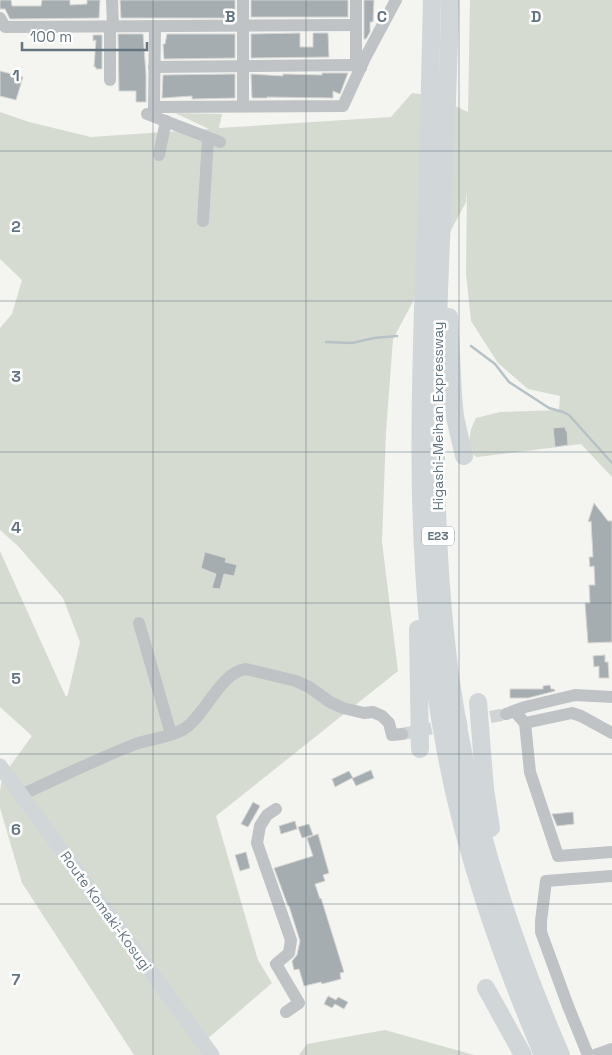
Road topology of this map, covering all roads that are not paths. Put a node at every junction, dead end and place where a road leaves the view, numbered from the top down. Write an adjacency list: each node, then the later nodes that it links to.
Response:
1 (112, 0): 11 (street)
2 (243, 0): 10 (street)
3 (356, 0): 8 (street)
4 (396, 0): 14 (street)
5 (432, 0): 24 (highway, Higashi-Meihan Expressway / E23)
6 (450, 0): 21 (highway, Higashi-Meihan Expressway / E23)
7 (0, 18): 11 (street)
8 (356, 25): 10 (street); 14 (street)
9 (155, 26): 10 (street); 11 (street); 13 (street)
10 (244, 26): 12 (street)
11 (112, 27): 15 (street)
12 (243, 66): 13 (street); 14 (street); 16 (street)
13 (154, 67): 17 (street)
14 (359, 67): 16 (street)
15 (110, 80)
16 (244, 106): 17 (street)
17 (170, 107): 19 (street)
18 (147, 114): 19 (street)
19 (165, 121): 20 (street); 22 (street)
20 (159, 155)
21 (444, 192): 23 (highway); 38 (highway, Higashi-Meihan Expressway / E23)
22 (203, 221)
23 (464, 456)
24 (420, 475): 32 (highway); 44 (highway, Higashi-Meihan Expressway / E23)
25 (139, 623): 29 (street)
26 (612, 697): 28 (street)
27 (478, 702): 38 (highway)
28 (525, 723): 31 (street); 36 (street)
29 (171, 734): 30 (street); 34 (street)
30 (402, 734)
31 (612, 734)
32 (420, 748)
33 (0, 766): 34 (main road, Route Komaki-Kosugi)
34 (21, 795): 42 (main road, Route Komaki-Kosugi)
35 (276, 809): 40 (street)
36 (612, 852)
37 (612, 876): 46 (street)
38 (521, 958): 45 (highway, Higashi-Meihan Expressway / E23)
39 (486, 988): 43 (highway)
40 (286, 1012)
41 (612, 1049): 47 (street)
42 (212, 1055)
43 (523, 1055)
44 (542, 1055)
45 (560, 1055)
46 (588, 1055)
47 (595, 1055)

